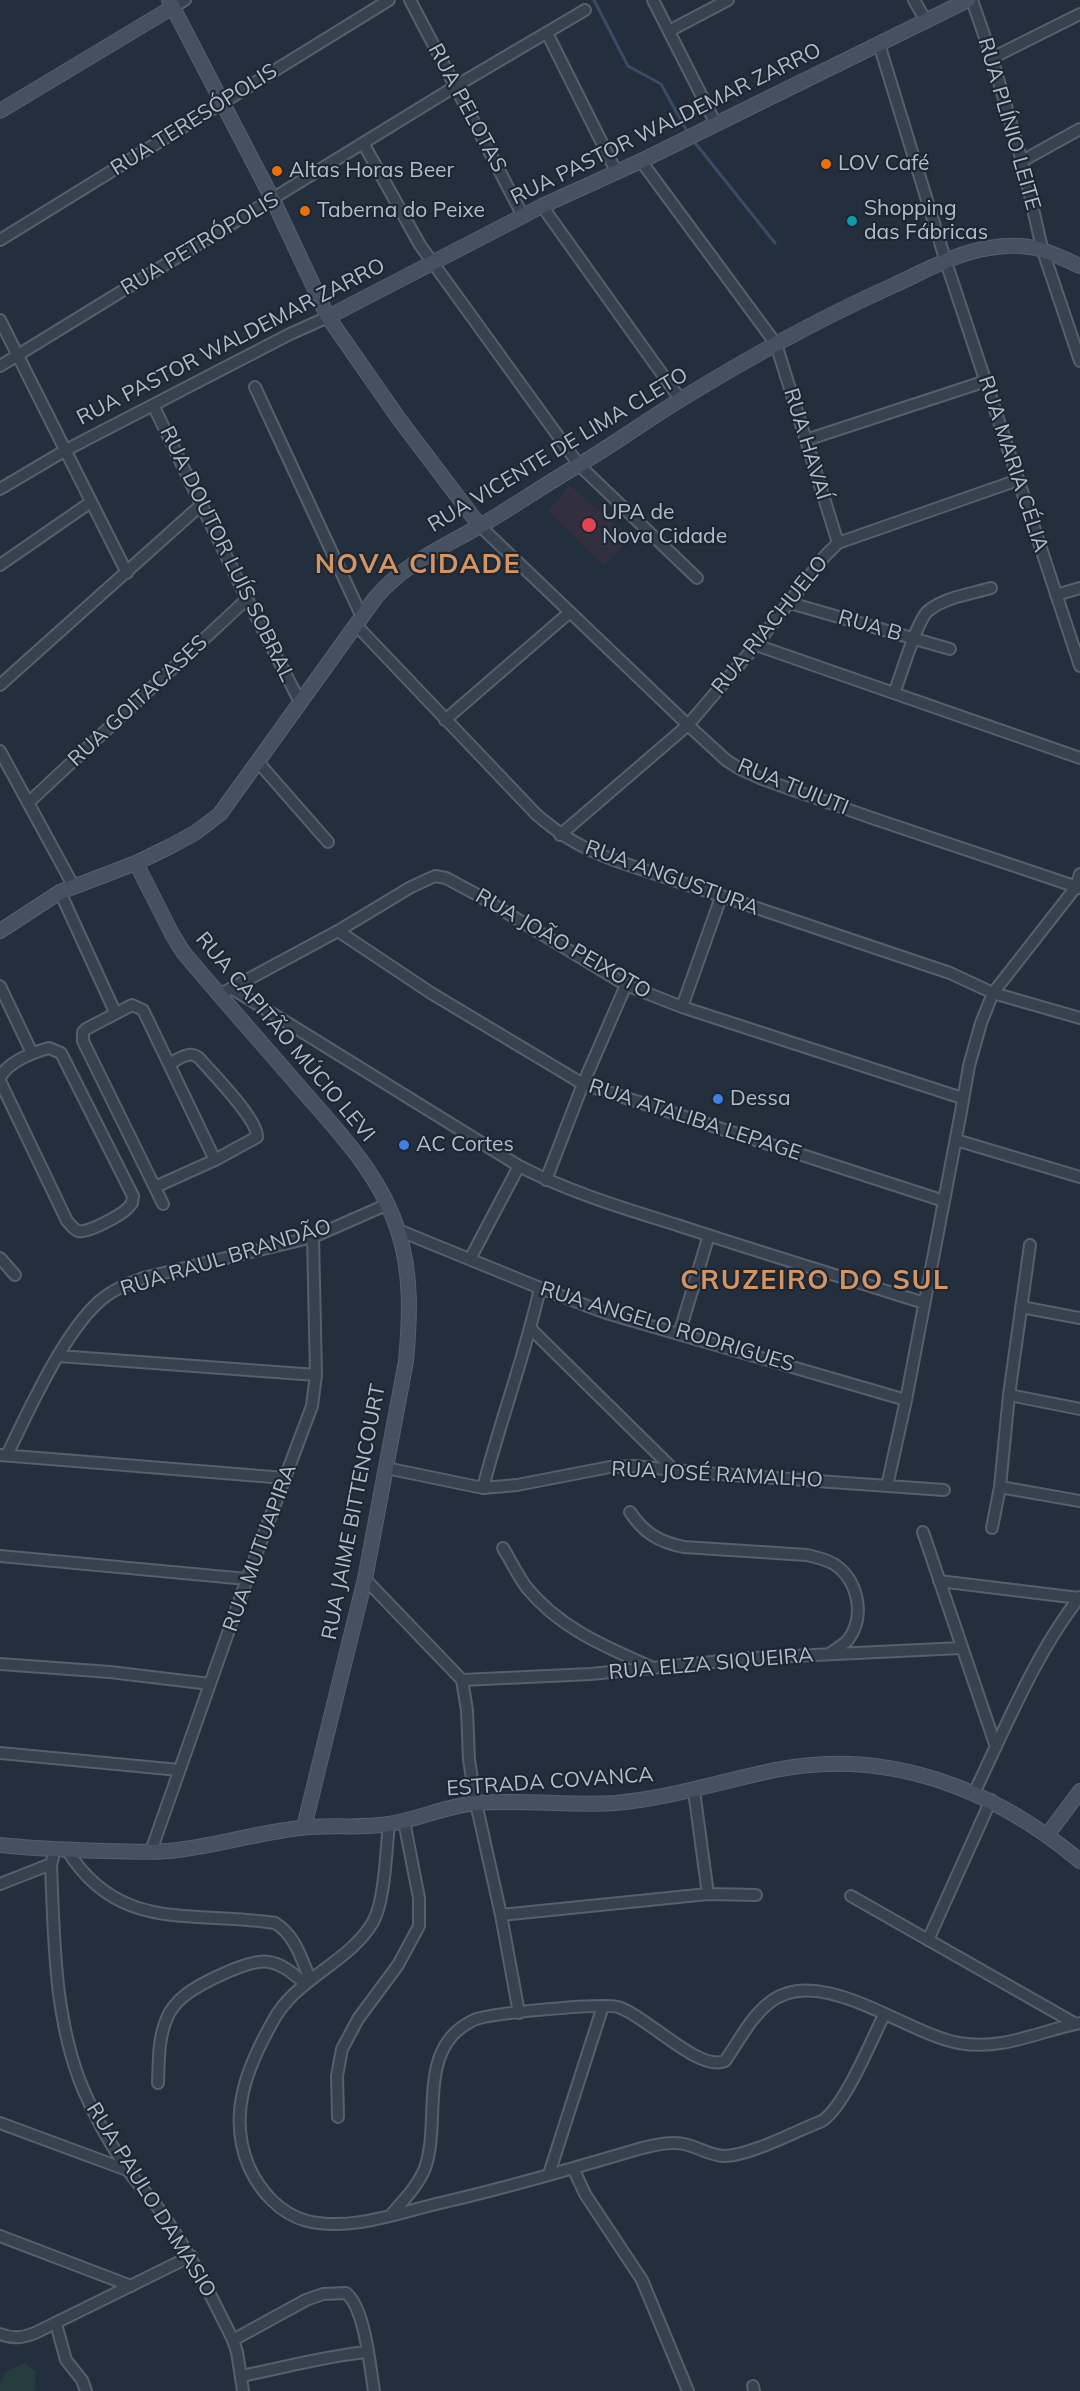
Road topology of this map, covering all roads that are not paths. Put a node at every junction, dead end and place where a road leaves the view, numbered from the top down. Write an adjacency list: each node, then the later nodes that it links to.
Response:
1 (389, 0): 16 (street, RUA TERESÓPOLIS)
2 (410, 0): 15 (street, RUA PELOTAS)
3 (653, 0): 11 (street)
4 (728, 0): 11 (street)
5 (914, 0): 10 (street)
6 (970, 0): 10 (street, RUA PASTOR WALDEMAR ZARRO); 14 (street, RUA PLÍNIO LEITE)
7 (176, 2): 16 (street); 17 (street)
8 (585, 10): 12 (street, RUA PETRÓPOLIS)
9 (1080, 14): 14 (street)
10 (926, 21): 13 (street, RUA PASTOR WALDEMAR ZARRO)
11 (669, 31): 18 (street)
12 (547, 33): 15 (street, RUA PETRÓPOLIS); 23 (street)
13 (879, 44): 18 (street, RUA PASTOR WALDEMAR ZARRO); 29 (street, RUA MARIA CÉLIA)
14 (992, 58): 21 (street, RUA PLÍNIO LEITE)
15 (456, 87): 20 (street, RUA PETRÓPOLIS); 26 (street, RUA PELOTAS)
16 (224, 102): 24 (street); 27 (street, RUA TERESÓPOLIS)
17 (0, 111)
18 (716, 124): 22 (street, RUA PASTOR WALDEMAR ZARRO)
19 (1080, 129): 21 (street)
20 (363, 142): 24 (street, RUA PETRÓPOLIS); 30 (street)
21 (1022, 160): 28 (street, RUA PLÍNIO LEITE)
22 (641, 161): 23 (street, RUA PASTOR WALDEMAR ZARRO); 34 (street, RUA HAVAÍ)
23 (616, 171): 25 (street, RUA PASTOR WALDEMAR ZARRO)
24 (273, 200): 32 (street); 35 (street, RUA PETRÓPOLIS)
25 (542, 206): 26 (street, RUA PASTOR WALDEMAR ZARRO); 40 (street)
26 (523, 216): 30 (street, RUA PASTOR WALDEMAR ZARRO)
27 (0, 240)
28 (1042, 248): 29 (street, RUA VICENTE DE LIMA CLETO); 31 (street, RUA VICENTE DE LIMA CLETO); 36 (street, RUA PLÍNIO LEITE)
29 (946, 261): 34 (street, RUA VICENTE DE LIMA CLETO); 38 (street, RUA MARIA CÉLIA)
30 (433, 264): 32 (street, RUA PASTOR WALDEMAR ZARRO); 44 (street)
31 (1080, 266)
32 (328, 316): 41 (street, RUA PASTOR WALDEMAR ZARRO); 49 (street)
33 (0, 320): 35 (street)
34 (776, 345): 40 (street, RUA VICENTE DE LIMA CLETO); 42 (street, RUA HAVAÍ)
35 (18, 355): 37 (street, RUA PETRÓPOLIS); 43 (street)
36 (1080, 361)
37 (0, 366)
38 (986, 381): 42 (street); 45 (street, RUA MARIA CÉLIA)
39 (255, 387): 60 (street, RUA ANGUSTURA)
40 (680, 399): 44 (street, RUA VICENTE DE LIMA CLETO)
41 (153, 405): 43 (street, RUA PASTOR WALDEMAR ZARRO); 48 (street, RUA DOUTOR LUÍS SOBRAL)
42 (806, 440): 50 (street, RUA HAVAÍ)
43 (66, 450): 46 (street, RUA PASTOR WALDEMAR ZARRO); 47 (street)
44 (579, 465): 49 (street, RUA VICENTE DE LIMA CLETO); 53 (street)
45 (1018, 480): 50 (street, RUA RIACHUELO); 56 (street, RUA MARIA CÉLIA)
46 (0, 489)
47 (91, 502): 51 (street); 52 (street)
48 (201, 505): 52 (street); 57 (street, RUA DOUTOR LUÍS SOBRAL)
49 (480, 526): 59 (street, RUA TUIUTI); 60 (street, RUA VICENTE DE LIMA CLETO)
50 (838, 543): 58 (street, RUA RIACHUELO)
51 (0, 565)
52 (127, 573): 65 (street)
53 (697, 578)
54 (991, 588): 61 (street)
55 (1080, 588): 56 (street)
56 (1056, 595): 64 (street, RUA MARIA CÉLIA)
57 (247, 599): 67 (street, RUA DOUTOR LUÍS SOBRAL); 73 (street, RUA GOITACASES)
58 (790, 603): 61 (street, RUA B); 62 (street, RUA RIACHUELO)
59 (570, 612): 68 (street); 69 (street, RUA TUIUTI)
60 (359, 621): 67 (street, RUA VICENTE DE LIMA CLETO); 68 (street, RUA ANGUSTURA)
61 (914, 639): 63 (street, RUA B); 66 (street)
62 (756, 645): 66 (street); 69 (street, RUA RIACHUELO)
63 (951, 649)
64 (1080, 666)
65 (0, 685)
66 (894, 693): 71 (street)
67 (300, 702): 72 (street, RUA VICENTE DE LIMA CLETO)
68 (444, 720): 74 (street, RUA ANGUSTURA)
69 (688, 725): 74 (street, RUA RIACHUELO); 79 (street, RUA TUIUTI)
70 (0, 751): 73 (street)
71 (1080, 758)
72 (258, 762): 75 (street); 76 (street, RUA VICENTE DE LIMA CLETO)
73 (28, 802): 78 (street)
74 (560, 835): 81 (street, RUA ANGUSTURA)
75 (328, 842)
76 (136, 863): 78 (street, RUA VICENTE DE LIMA CLETO); 86 (street, RUA CAPITÃO MÚCIO LEVI)
77 (1080, 874): 79 (street)
78 (74, 887): 80 (street, RUA VICENTE DE LIMA CLETO)
79 (1078, 888): 87 (street)
80 (60, 892): 82 (street, RUA VICENTE DE LIMA CLETO); 89 (street)
81 (721, 897): 87 (street, RUA ANGUSTURA); 88 (street)
82 (0, 931)
83 (338, 931): 84 (street, RUA JOÃO PEIXOTO); 86 (street, RUA JOÃO PEIXOTO); 94 (street, RUA ATALIBA LEPAGE)
84 (626, 985): 88 (street, RUA JOÃO PEIXOTO); 94 (street)
85 (0, 986): 91 (street)
86 (225, 992): 98 (street); 104 (street, RUA CAPITÃO MÚCIO LEVI)
87 (993, 993): 90 (street, RUA ANGUSTURA); 95 (street)
88 (682, 1007): 95 (street, RUA JOÃO PEIXOTO)
89 (115, 1012): 92 (street); 101 (street)
90 (1080, 1018)
91 (32, 1053): 93 (street); 93 (street)
92 (170, 1064): 97 (street); 97 (street)
93 (0, 1080)
94 (583, 1084): 100 (street); 102 (street, RUA ATALIBA LEPAGE)
95 (962, 1098): 96 (street)
96 (956, 1140): 99 (street); 102 (street)
97 (215, 1160): 101 (street)
98 (519, 1166): 100 (street); 110 (street)
99 (1080, 1177)
100 (546, 1180): 106 (street)
101 (155, 1187): 103 (street)
102 (944, 1201): 113 (street)
103 (163, 1204)
104 (388, 1204): 105 (street, RUA JAIME BITTENCOURT); 107 (street, RUA RAUL BRANDÃO)
105 (398, 1230): 110 (street, RUA ANGELO RODRIGUES); 124 (street, RUA JAIME BITTENCOURT)
106 (709, 1236): 113 (street); 117 (street)
107 (313, 1237): 118 (street, RUA RAUL BRANDÃO); 119 (street, RUA MUTUAPIRA)
108 (1030, 1245): 114 (street)
109 (0, 1258): 111 (street)
110 (470, 1259): 112 (street, RUA ANGELO RODRIGUES)
111 (15, 1275)
112 (540, 1288): 116 (street); 117 (street, RUA ANGELO RODRIGUES)
113 (924, 1303): 121 (street)
114 (1021, 1307): 115 (street); 120 (street)
115 (1080, 1318)
116 (531, 1329): 125 (street); 129 (street)
117 (680, 1334): 121 (street, RUA ANGELO RODRIGUES)
118 (59, 1356): 119 (street); 123 (street, RUA RAUL BRANDÃO)
119 (316, 1375): 126 (street, RUA MUTUAPIRA)
120 (1010, 1395): 122 (street); 128 (street)
121 (906, 1400): 127 (street)
122 (1080, 1409)
123 (3, 1455): 126 (street)
124 (386, 1468): 129 (street, RUA JOSÉ RAMALHO); 138 (street, RUA JAIME BITTENCOURT)
125 (674, 1470): 127 (street, RUA JOSÉ RAMALHO); 129 (street, RUA JOSÉ RAMALHO)
126 (285, 1478): 137 (street, RUA MUTUAPIRA)
127 (887, 1486): 130 (street, RUA JOSÉ RAMALHO)
128 (1000, 1487): 131 (street); 133 (street)
129 (483, 1488)
130 (944, 1490)
131 (1080, 1501)
132 (630, 1512): 142 (street)
133 (992, 1528)
134 (923, 1532): 139 (street)
135 (503, 1548): 144 (street)
136 (0, 1556): 137 (street)
137 (247, 1579): 146 (street, RUA MUTUAPIRA)
138 (365, 1579): 145 (street); 157 (street, RUA JAIME BITTENCOURT)
139 (939, 1581): 140 (street); 141 (street)
140 (1080, 1598): 147 (street)
141 (961, 1648): 142 (street, RUA ELZA SIQUEIRA); 147 (street)
142 (829, 1654): 144 (street, RUA ELZA SIQUEIRA)
143 (0, 1664): 146 (street)
144 (654, 1668): 145 (street, RUA ELZA SIQUEIRA)
145 (462, 1680): 154 (street)
146 (210, 1684): 149 (street, RUA MUTUAPIRA)
147 (996, 1747): 152 (street)
148 (0, 1753): 149 (street)
149 (179, 1770): 161 (street, RUA MUTUAPIRA)
150 (694, 1791): 152 (street, ESTRADA COVANCA); 154 (street, ESTRADA COVANCA); 165 (street)
151 (1080, 1791): 158 (street)
152 (974, 1793): 153 (street, ESTRADA COVANCA)
153 (991, 1800): 158 (street, ESTRADA COVANCA); 169 (street)
154 (476, 1803): 155 (street, ESTRADA COVANCA); 168 (street)
155 (404, 1821): 156 (street, ESTRADA COVANCA); 176 (street)
156 (389, 1824): 157 (street, ESTRADA COVANCA); 170 (street)
157 (304, 1827): 161 (street, ESTRADA COVANCA)
158 (1048, 1834): 162 (street, ESTRADA COVANCA)
159 (0, 1845): 160 (street, ESTRADA COVANCA)
160 (61, 1849): 161 (street, ESTRADA COVANCA); 163 (street, RUA PAULO DAMASIO); 170 (street)
161 (151, 1851)
162 (1080, 1860)
163 (51, 1864): 164 (street); 179 (street, RUA PAULO DAMASIO)
164 (0, 1884)
165 (708, 1894): 166 (street); 168 (street)
166 (756, 1895)
167 (851, 1896): 169 (street)
168 (501, 1916): 172 (street)
169 (928, 1940): 174 (street)
170 (307, 1981): 175 (street); 181 (street)
171 (603, 2006): 172 (street); 173 (street); 180 (street)
172 (519, 2013): 181 (street)
173 (884, 2015): 174 (street); 178 (street)
174 (1078, 2024)
175 (158, 2083)
176 (338, 2117)
177 (0, 2123): 179 (street)
178 (573, 2168): 180 (street); 193 (street)
179 (128, 2170): 183 (street, RUA PAULO DAMASIO)
180 (549, 2174): 181 (street)
181 (390, 2216)
182 (0, 2235): 184 (street)
183 (191, 2256): 184 (street); 187 (street, RUA PAULO DAMASIO)
184 (131, 2286): 185 (street)
185 (56, 2324): 186 (street); 190 (street)
186 (0, 2334)
187 (233, 2340): 188 (street); 189 (street, RUA PAULO DAMASIO)
188 (367, 2352): 189 (street); 192 (street)
189 (241, 2376): 191 (street, RUA PAULO DAMASIO)
190 (86, 2391)
191 (243, 2391)
192 (374, 2391)
193 (688, 2391)

